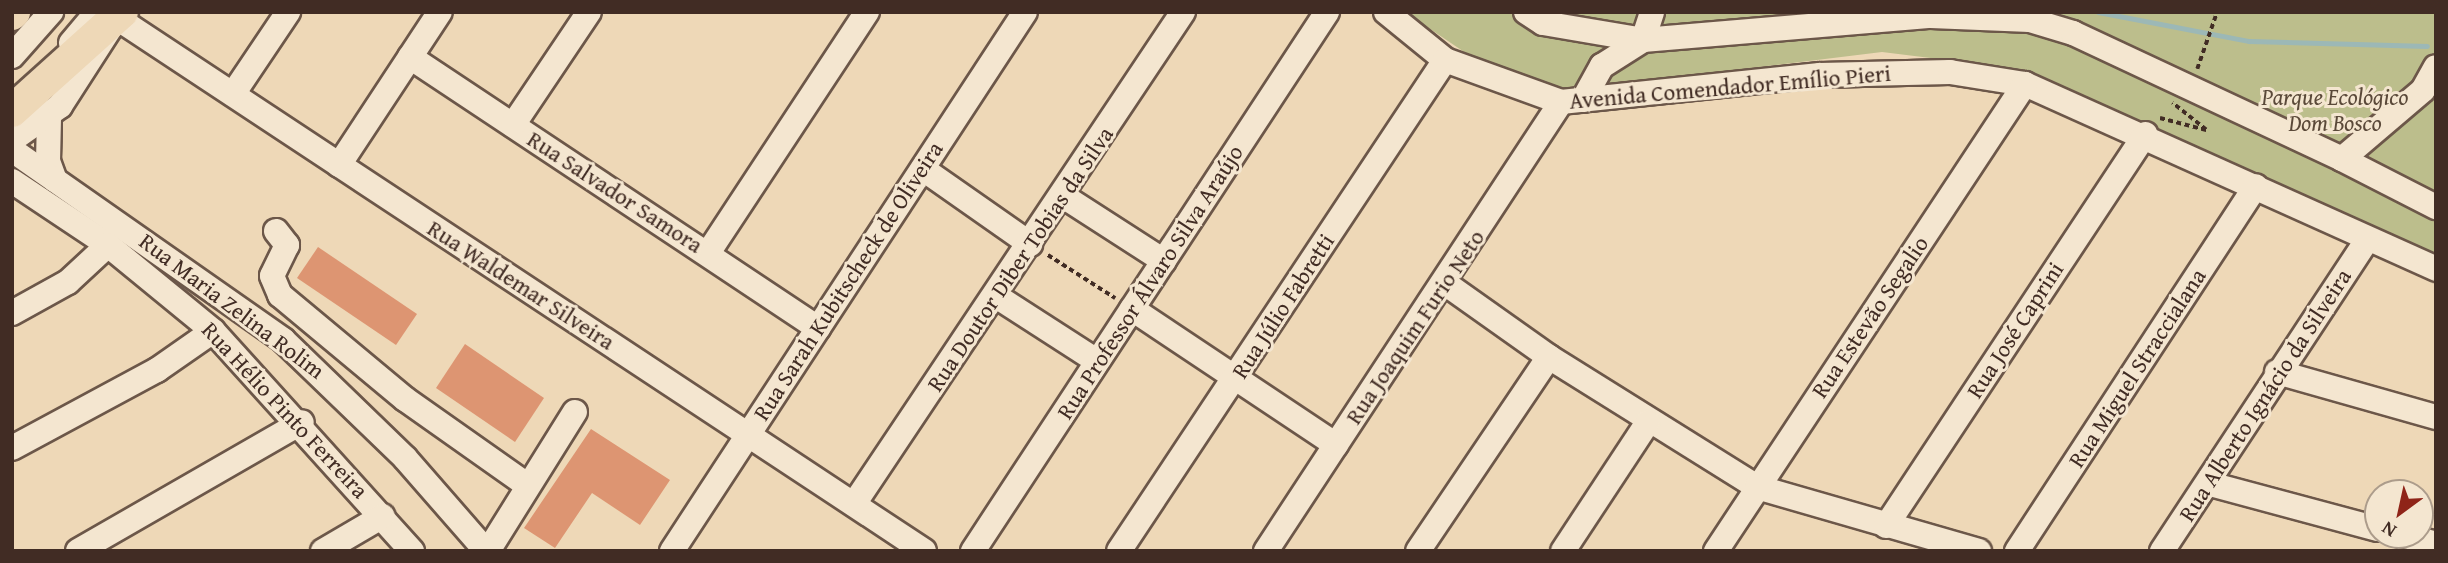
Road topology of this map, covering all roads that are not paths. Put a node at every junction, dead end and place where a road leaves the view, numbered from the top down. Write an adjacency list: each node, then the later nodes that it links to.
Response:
1 (51, 12): 14 (street)
2 (288, 12): 19 (street)
3 (440, 12): 15 (street)
4 (589, 12): 24 (street)
5 (867, 12): 40 (street)
6 (1025, 12): 30 (street, Rua Sarah Kubitscheck de Oliveira)
7 (1183, 12): 34 (street, Rua Doutor Diber Tobias da Silva)
8 (1327, 12): 41 (street, Rua Professor Álvaro Silva Araújo)
9 (1387, 12): 16 (street, Avenida Comendador Emílio Pieri)
10 (1526, 12): 13 (street)
11 (1652, 12): 13 (street)
12 (111, 18): 19 (street, Rua Waldemar Silveira); 20 (street); 22 (main road); 23 (street)
13 (1643, 40): 21 (street, Rua Joaquim Furio Neto); 28 (street)
14 (12, 56)
15 (410, 57): 24 (street, Rua Salvador Samora); 29 (street)
16 (1445, 60): 21 (street, Avenida Comendador Emílio Pieri); 52 (street, Rua Júlio Fabretti)
17 (2436, 67): 28 (street)
18 (2025, 84): 21 (street, Avenida Comendador Emílio Pieri); 25 (street, Avenida Comendador Emílio Pieri); 62 (street, Rua Estevão Segalio)
19 (233, 94): 29 (street, Rua Waldemar Silveira)
20 (12, 98)
21 (1572, 101): 43 (street, Rua Joaquim Furio Neto)
22 (12, 111)
23 (49, 118): 26 (street); 31 (street)
24 (513, 125): 40 (street, Rua Salvador Samora)
25 (2145, 134): 33 (street, Avenida Comendador Emílio Pieri); 66 (street, Rua José Caprini)
26 (12, 140)
27 (12, 150): 31 (street, Rua Maria Zelina Rolim)
28 (2342, 159): 35 (street)
29 (338, 165): 57 (street, Rua Waldemar Silveira)
30 (923, 169): 38 (street); 47 (street, Rua Sarah Kubitscheck de Oliveira)
31 (55, 180): 71 (street, Rua Maria Zelina Rolim)
32 (12, 181): 39 (street, Rua Hélio Pinto Ferreira)
33 (2256, 186): 37 (street, Avenida Comendador Emílio Pieri); 80 (street, Rua Miguel Straccialana)
34 (1063, 196): 38 (street, Rua Doutor Diber Tobias da Silva); 41 (street)
35 (2436, 207)
36 (276, 231): 61 (street)
37 (2368, 239): 42 (street, Avenida Comendador Emílio Pieri); 51 (street, Rua Alberto Ignácio da Silveira)
38 (1030, 244): 44 (street, Rua Doutor Diber Tobias da Silva)
39 (108, 245): 46 (street); 48 (street, Rua Hélio Pinto Ferreira)
40 (708, 253): 47 (street, Rua Salvador Samora)
41 (1164, 261): 45 (street, Rua Professor Álvaro Silva Araújo)
42 (2436, 269)
43 (1446, 284): 49 (street); 58 (street, Rua Joaquim Furio Neto)
44 (996, 296): 50 (street); 63 (street, Rua Doutor Diber Tobias da Silva)
45 (1132, 309): 50 (street, Rua Professor Álvaro Silva Araújo); 52 (street)
46 (12, 313)
47 (818, 328): 57 (street, Rua Sarah Kubitscheck de Oliveira)
48 (214, 331): 55 (street, Rua Hélio Pinto Ferreira); 59 (street)
49 (1549, 357): 56 (street); 76 (street)
50 (1097, 361): 73 (street, Rua Professor Álvaro Silva Araújo)
51 (2277, 372): 54 (street); 60 (street, Rua Alberto Ignácio da Silveira)
52 (1235, 379): 58 (street); 74 (street, Rua Júlio Fabretti)
53 (575, 412): 61 (street)
54 (2436, 417)
55 (302, 422): 64 (street, Rua Hélio Pinto Ferreira); 68 (street)
56 (1648, 422): 62 (street); 77 (street)
57 (747, 434): 63 (street, Rua Waldemar Silveira); 67 (street, Rua Sarah Kubitscheck de Oliveira)
58 (1336, 445): 75 (street, Rua Joaquim Furio Neto)
59 (12, 448)
60 (2210, 484): 65 (street); 81 (street, Rua Alberto Ignácio da Silveira)
61 (527, 485): 71 (street)
62 (1757, 487): 66 (street); 78 (street, Rua Estevão Segalio)
63 (855, 504): 72 (street, Rua Waldemar Silveira)
64 (383, 516): 69 (street); 70 (street, Rua Hélio Pinto Ferreira)
65 (2364, 525)
66 (1886, 526): 79 (street)
67 (675, 550)
68 (78, 551)
69 (323, 551)
70 (412, 551)
71 (487, 551)
72 (924, 551)
73 (973, 551)
74 (1119, 551)
75 (1266, 551)
76 (1418, 551)
77 (1563, 551)
78 (1716, 551)
79 (1979, 551)
80 (2017, 551)
81 (2162, 551)

